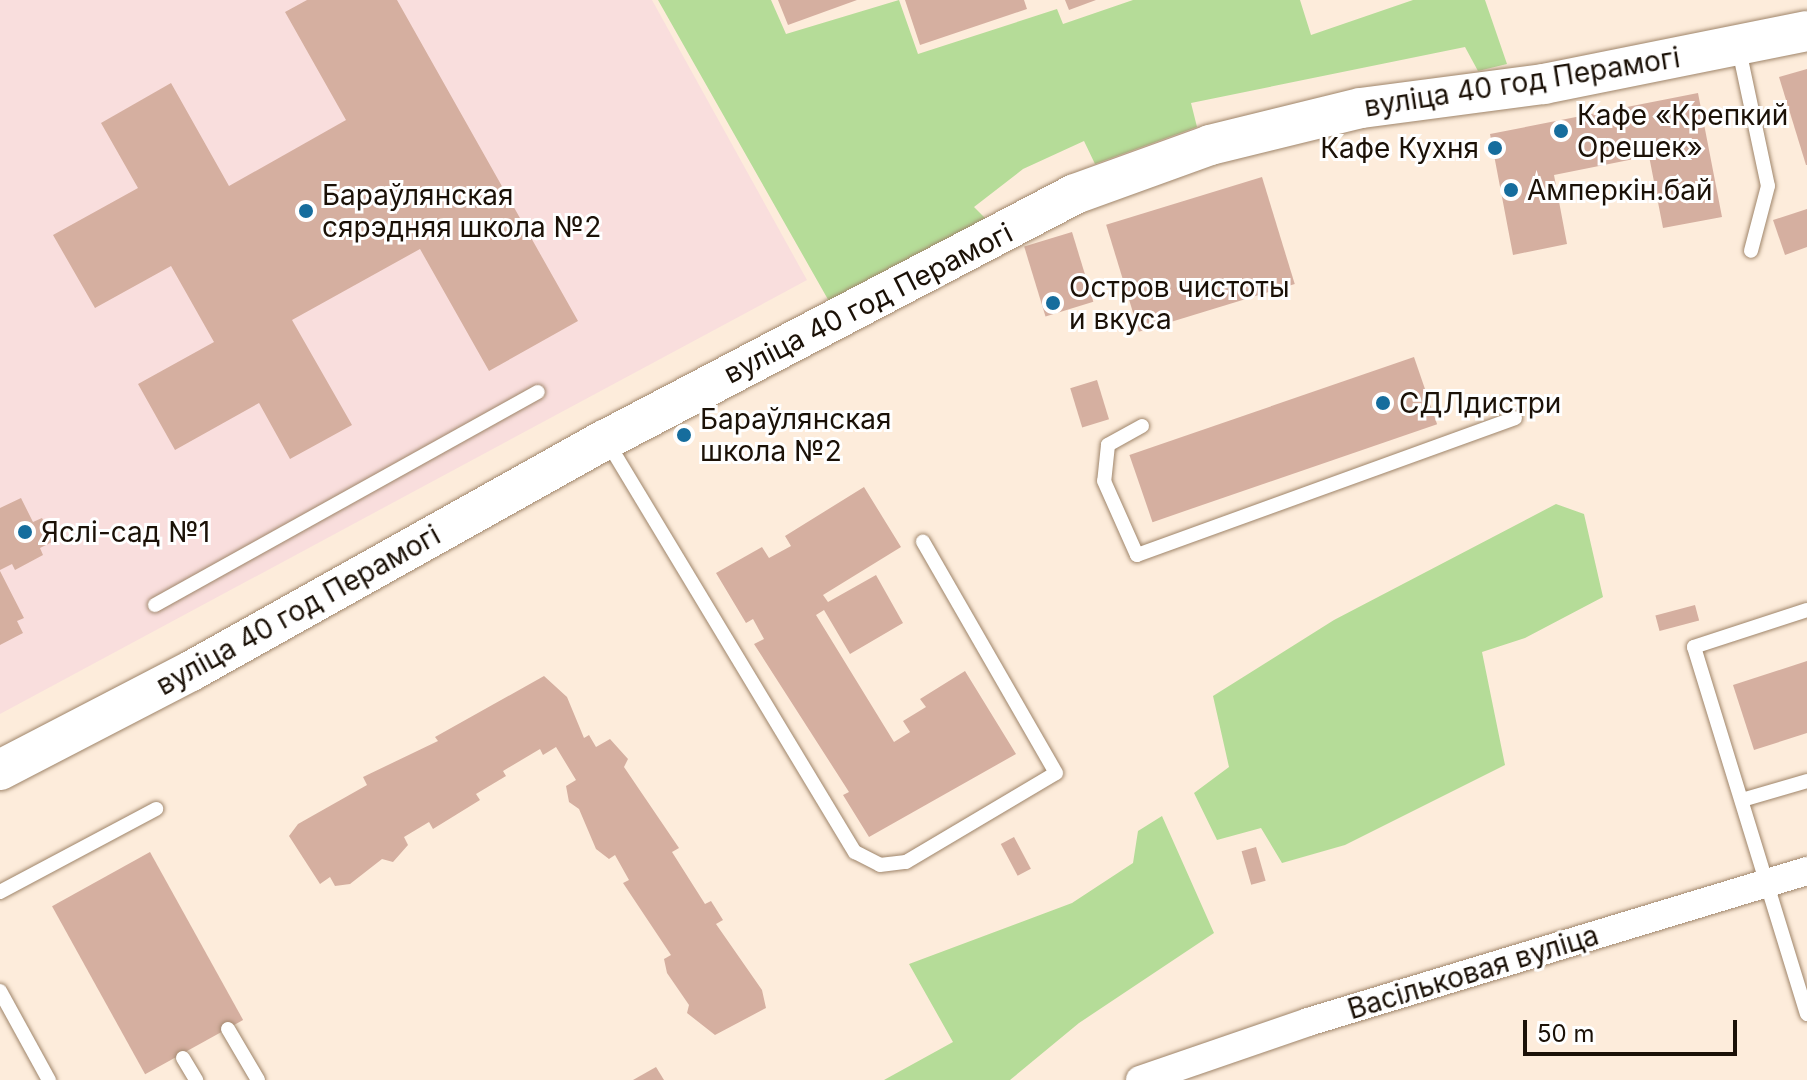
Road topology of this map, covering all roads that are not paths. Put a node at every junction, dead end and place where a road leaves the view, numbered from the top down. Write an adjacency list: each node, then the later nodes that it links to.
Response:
1 (1807, 31): 2 (street, вуліца 40 год Перамогі)
2 (1738, 45): 3 (lane); 7 (street, вуліца 40 год Перамогі)
3 (1751, 251)
4 (538, 392): 9 (lane)
5 (1515, 418): 6 (lane)
6 (1142, 426)
7 (605, 440): 8 (lane); 11 (street, вуліца 40 год Перамогі)
8 (923, 542)
9 (155, 605)
10 (1807, 610): 13 (lane)
11 (0, 770)
12 (1807, 781): 13 (lane)
13 (1742, 800): 16 (lane)
14 (156, 809): 17 (lane)
15 (1807, 871): 16 (street, Васільковая вуліца)
16 (1768, 883): 19 (lane); 25 (street, Васільковая вуліца)
17 (0, 892)
18 (0, 991): 22 (lane)
19 (1807, 1014)
20 (228, 1029): 24 (lane)
21 (183, 1058): 23 (lane)
22 (49, 1080)
23 (196, 1080)
24 (258, 1080)
25 (1140, 1080)

